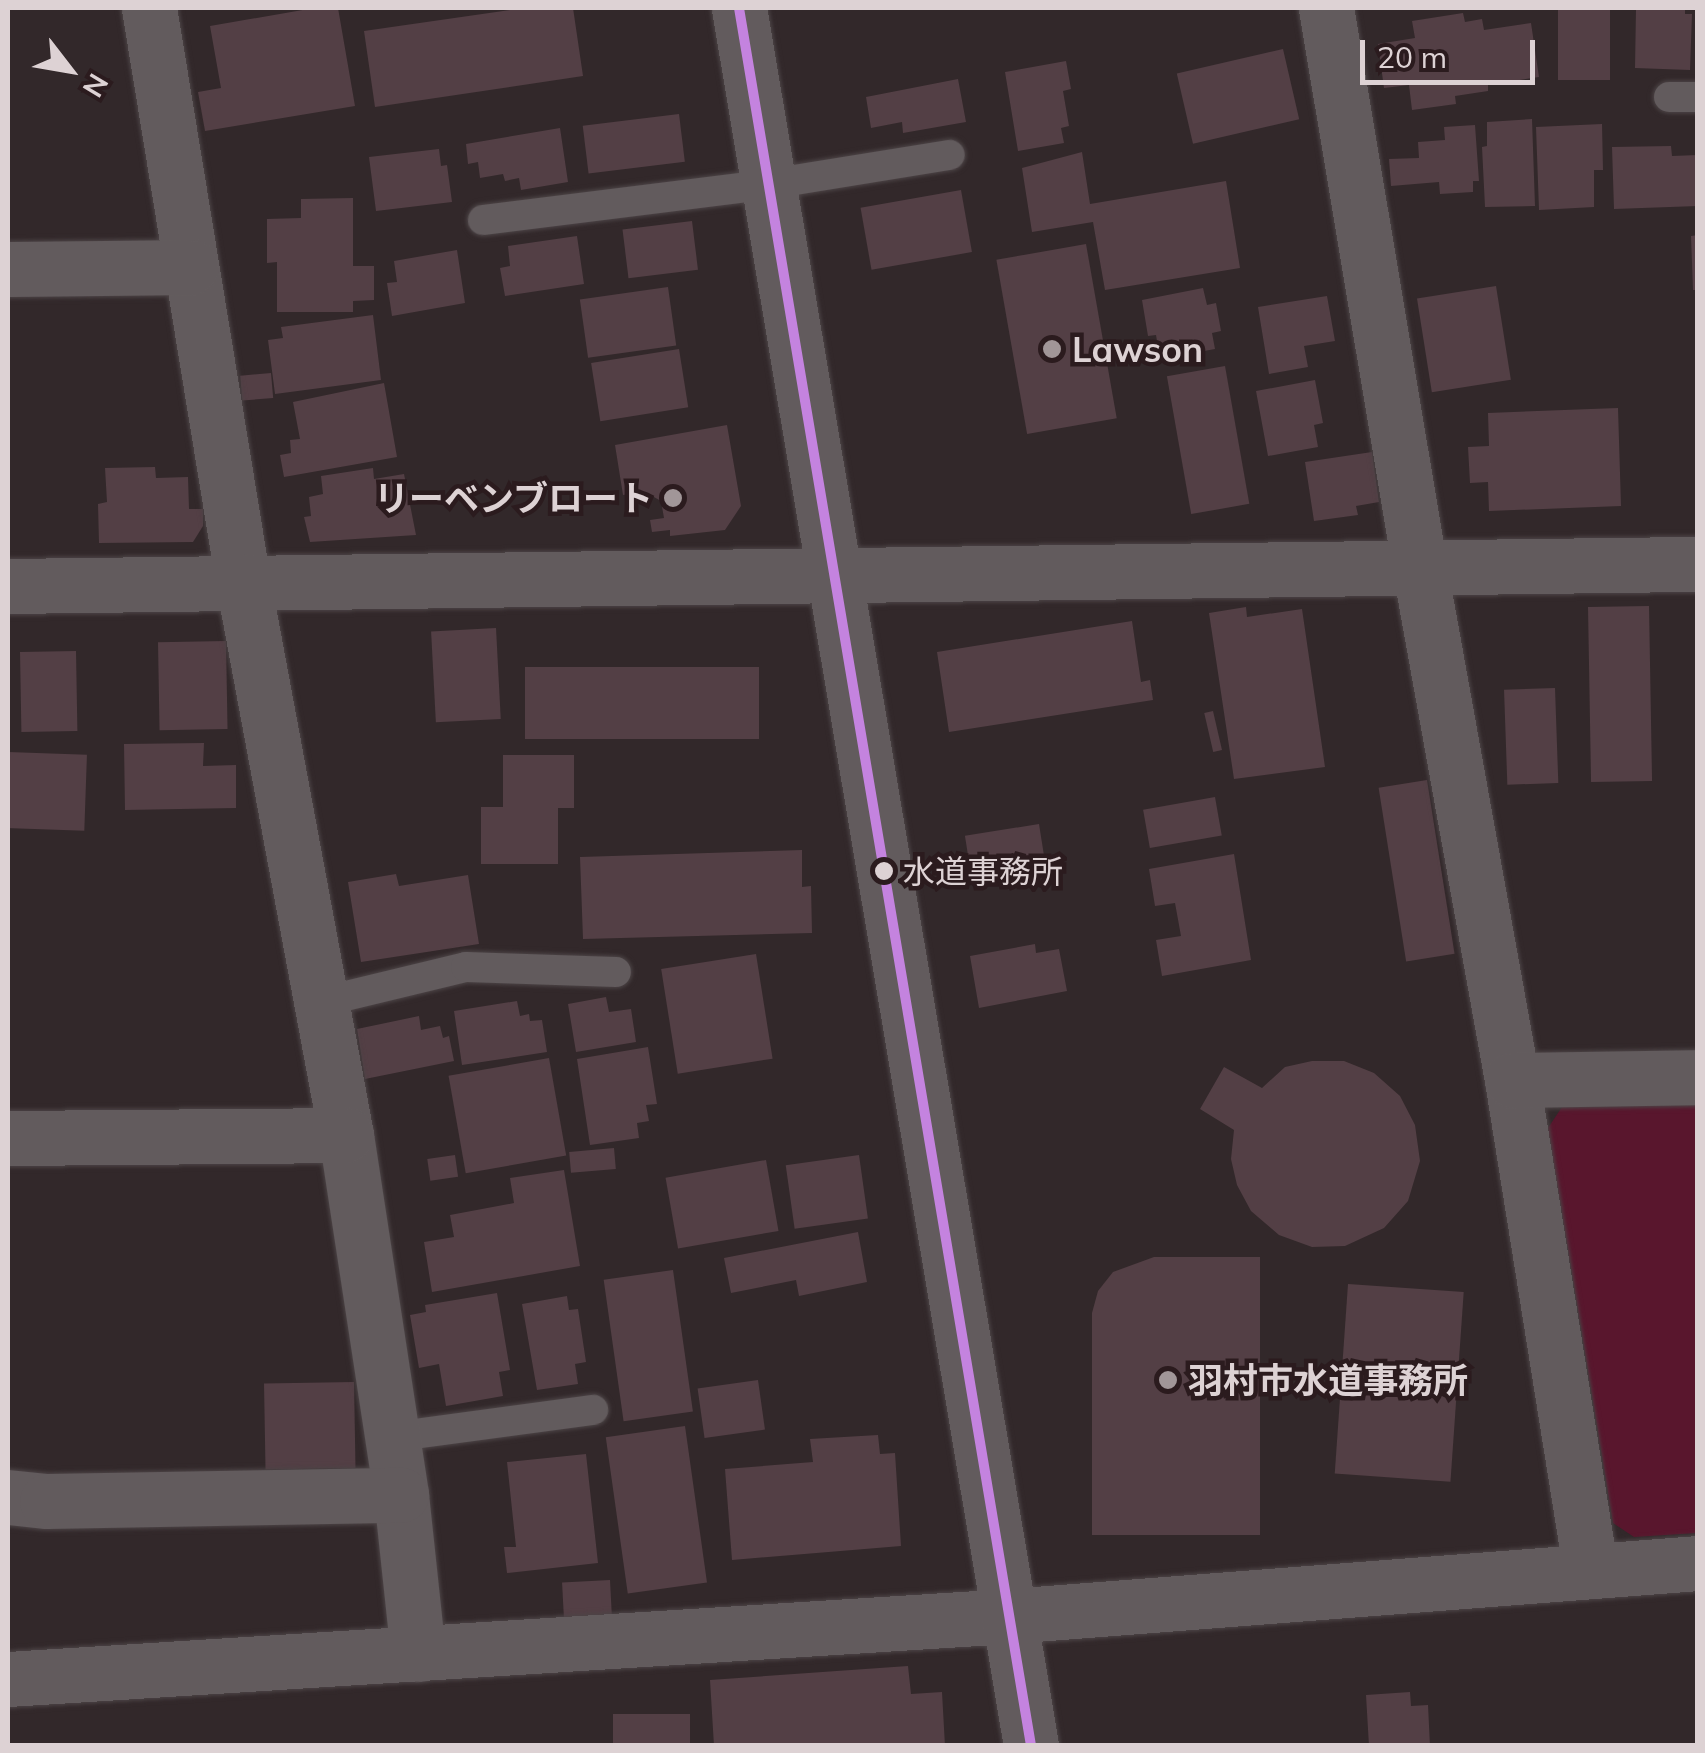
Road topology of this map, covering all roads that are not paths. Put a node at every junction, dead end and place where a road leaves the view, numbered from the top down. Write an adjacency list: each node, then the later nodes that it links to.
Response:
1 (149, 8): 7 (street)
2 (739, 8): 5 (street)
3 (1326, 8): 10 (street)
4 (950, 155): 5 (lane)
5 (770, 184): 6 (lane); 11 (street)
6 (482, 220)
7 (191, 267): 8 (street); 12 (street)
8 (8, 269)
9 (1698, 564): 10 (street)
10 (1420, 570): 11 (street); 17 (street)
11 (834, 574): 12 (street); 26 (street)
12 (243, 582): 13 (street); 15 (street)
13 (8, 586)
14 (616, 972): 15 (lane)
15 (321, 1002): 18 (street)
16 (1698, 1077): 17 (street)
17 (1512, 1080): 25 (street)
18 (346, 1135): 19 (street); 21 (street)
19 (8, 1138)
20 (593, 1410): 21 (lane)
21 (392, 1437): 22 (street)
22 (401, 1494): 23 (street); 27 (street)
23 (8, 1496)
24 (1698, 1564): 25 (street)
25 (1591, 1571): 26 (street)
26 (1009, 1616): 27 (street); 29 (street)
27 (418, 1654): 28 (street)
28 (8, 1679)
29 (1031, 1746)

